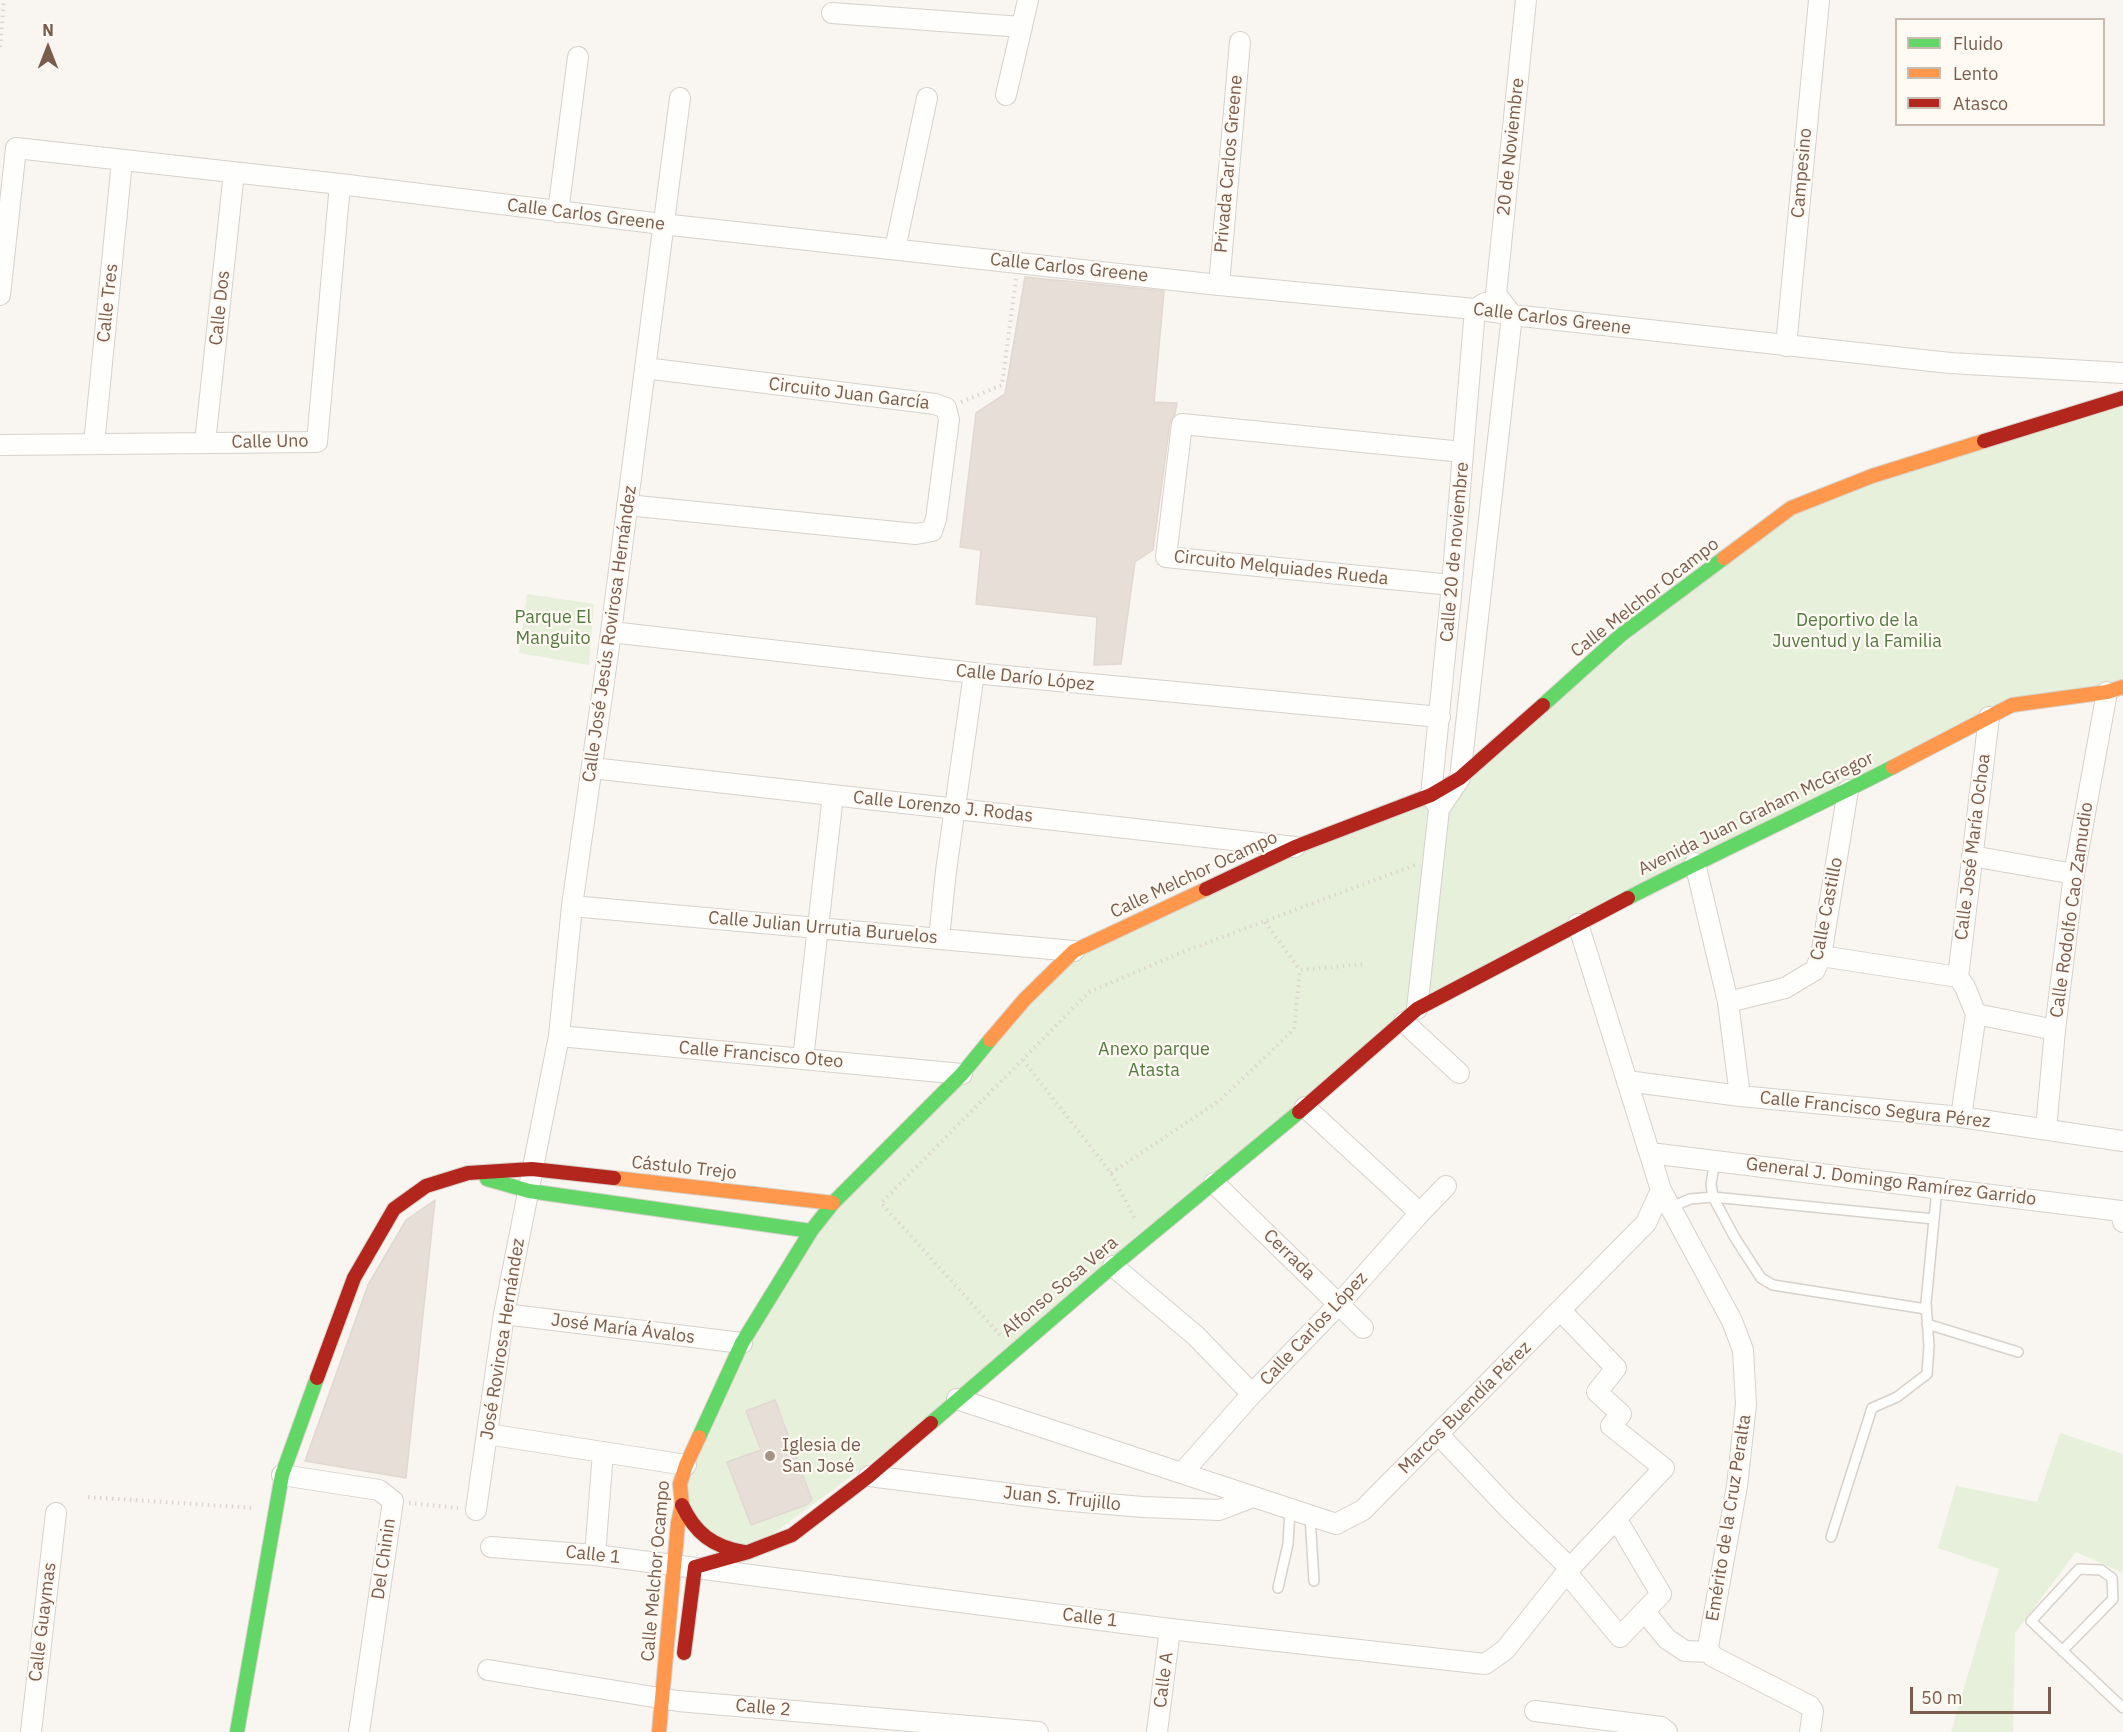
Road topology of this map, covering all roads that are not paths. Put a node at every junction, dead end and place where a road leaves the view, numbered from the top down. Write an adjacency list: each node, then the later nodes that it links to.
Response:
1 (1029, 0): 5 (street)
2 (1526, 0): 18 (street, 20 de Noviembre)
3 (1819, 0): 22 (street, Campesino)
4 (832, 13): 5 (street)
5 (1022, 27): 8 (street)
6 (1240, 42): 17 (street, Privada Carlos Greene)
7 (578, 57): 14 (street)
8 (1006, 95)
9 (680, 98): 15 (street, Calle José Jesús Rovirosa Hernández)
10 (927, 98): 16 (street)
11 (122, 161): 12 (street, Calle Carlos Greene); 19 (street, Calle Carlos Greene); 27 (street, Calle Tres)
12 (234, 172): 13 (street, Calle Carlos Greene); 26 (street, Calle Dos)
13 (340, 184): 14 (street, Calle Carlos Greene); 26 (street, Calle Uno)
14 (558, 212): 15 (street, Calle Carlos Greene)
15 (662, 224): 16 (street, Calle Carlos Greene); 23 (street, Calle José Jesús Rovirosa Hernández)
16 (895, 249): 17 (street, Calle Carlos Greene)
17 (1219, 285): 20 (street, Calle Carlos Greene)
18 (1496, 294): 20 (street); 21 (street)
19 (0, 295)
20 (1476, 309): 21 (street, Calle Carlos Greene); 29 (street, Calle 20 de noviembre)
21 (1512, 315): 22 (street, Calle Carlos Greene); 38 (street, Calle 20 de noviembre)
22 (1786, 346): 24 (street, Calle Carlos Greene)
23 (645, 368): 30 (street, Calle José Jesús Rovirosa Hernández); 30 (street, Circuito Juan García)
24 (2123, 373)
25 (2123, 398): 38 (street, Calle Melchor Ocampo)
26 (205, 443): 27 (street, Calle Uno)
27 (94, 444): 28 (street, Calle Uno)
28 (0, 445)
29 (1463, 452): 31 (street, Calle 20 de noviembre); 31 (street, Circuito Melquiades Rueda)
30 (627, 505): 32 (street, Calle José Jesús Rovirosa Hernández)
31 (1452, 585): 35 (street, Calle 20 de noviembre)
32 (611, 632): 33 (street, Calle Darío López); 37 (street, Calle José Jesús Rovirosa Hernández)
33 (974, 673): 35 (street, Calle Darío López); 42 (street)
34 (2115, 690): 36 (street, Avenida Juan Graham McGregor); 46 (street, Calle Rodolfo Cao Zamudio)
35 (1440, 717): 41 (street, Calle 20 de noviembre)
36 (1989, 717): 39 (street, Avenida Juan Graham McGregor); 44 (street, Calle José María Ochoa)
37 (591, 768): 40 (street, Calle Lorenzo J. Rodas); 47 (street, Calle José Jesús Rovirosa Hernández)
38 (1460, 778): 41 (street)
39 (1848, 790): 45 (street, Avenida Juan Graham McGregor); 52 (street, Calle Castillo)
40 (833, 795): 42 (street, Calle Lorenzo J. Rodas); 49 (street)
41 (1435, 802): 43 (street, Calle Melchor Ocampo); 56 (street)
42 (955, 809): 43 (street, Calle Lorenzo J. Rodas); 50 (street)
43 (1295, 847): 51 (street, Calle Melchor Ocampo)
44 (1972, 856): 46 (street); 53 (street, Calle José María Ochoa)
45 (1695, 863): 48 (street, Avenida Juan Graham McGregor); 54 (street)
46 (2074, 874): 57 (street, Calle Rodolfo Cao Zamudio)
47 (572, 906): 49 (street, Calle Julian Urrutia Buruelos); 58 (street, Calle José Jesús Rovirosa Hernández)
48 (1578, 924): 56 (street, Avenida Juan Graham McGregor); 62 (street)
49 (818, 927): 50 (street, Calle Julian Urrutia Buruelos); 59 (street)
50 (939, 938): 51 (street, Calle Julian Urrutia Buruelos)
51 (1074, 951): 61 (street, Calle Melchor Ocampo)
52 (1821, 957): 53 (street); 54 (street, Calle Castillo)
53 (1958, 976): 55 (street)
54 (1728, 1002): 63 (street)
55 (1977, 1014): 57 (street); 65 (street)
56 (1410, 1016): 60 (street); 64 (street, Alfonso Sosa Vera)
57 (2055, 1030): 66 (street, Calle Rodolfo Cao Zamudio)
58 (559, 1036): 59 (street, Calle Francisco Oteo); 70 (street, Calle José Jesús Rovirosa Hernández)
59 (803, 1059): 61 (street, Calle Francisco Oteo)
60 (1459, 1073)
61 (962, 1074): 78 (street, Calle Melchor Ocampo)
62 (1627, 1081): 63 (street, Calle Francisco Segura Pérez); 68 (street)
63 (1740, 1096): 65 (street, Calle Francisco Segura Pérez)
64 (1305, 1107): 72 (street, Alfonso Sosa Vera); 80 (street)
65 (1961, 1117): 66 (street, Calle Francisco Segura Pérez)
66 (2046, 1129): 67 (street, Calle Francisco Segura Pérez)
67 (2123, 1141)
68 (1650, 1153): 69 (street, General J. Domingo Ramírez Garrido); 77 (street)
69 (1715, 1160): 74 (street, General J. Domingo Ramírez Garrido); 76 (lane)
70 (532, 1169): 71 (street, Cástulo Trejo); 75 (street, José Rovirosa Hernández); 78 (street, Cástulo Trejo)
71 (468, 1173): 75 (street); 99 (street, Cástulo Trejo)
72 (1214, 1183): 83 (street, Alfonso Sosa Vera); 84 (street, Cerrada)
73 (1446, 1186): 80 (street, Calle Carlos López)
74 (1937, 1188): 79 (street, General J. Domingo Ramírez Garrido); 81 (lane)
75 (529, 1191): 82 (street); 87 (street, José Rovirosa Hernández)
76 (1713, 1197): 77 (lane); 81 (lane); 85 (lane)
77 (1665, 1199): 86 (street, Marcos Buendía Pérez); 120 (street, Emérito de la Cruz Peralta)
78 (833, 1203): 82 (street, Calle Melchor Ocampo)
79 (2122, 1212)
80 (1420, 1213): 84 (street, Calle Carlos López)
81 (1934, 1219): 85 (lane)
82 (811, 1231): 90 (street, Calle Melchor Ocampo)
83 (1113, 1266): 92 (street); 93 (street, Alfonso Sosa Vera)
84 (1339, 1304): 89 (street, Cerrada); 92 (street, Calle Carlos López)
85 (1926, 1310): 88 (lane)
86 (1561, 1311): 95 (street, Marcos Buendía Pérez); 107 (street)
87 (504, 1314): 90 (street, José María Ávalos); 94 (street, José Rovirosa Hernández)
88 (1927, 1324): 91 (lane); 108 (lane)
89 (1363, 1328)
90 (742, 1343): 97 (street, Calle Melchor Ocampo)
91 (2018, 1352)
92 (1251, 1394): 98 (street, Calle Carlos López)
93 (957, 1399): 98 (street, Marcos Buendía Pérez); 100 (street, Alfonso Sosa Vera)
94 (487, 1434): 96 (street); 104 (street, José Rovirosa Hernández)
95 (1438, 1434): 106 (street, Marcos Buendía Pérez); 114 (street)
96 (603, 1452): 97 (street); 111 (street)
97 (686, 1465): 102 (street, Calle Melchor Ocampo)
98 (1183, 1473): 101 (street, Marcos Buendía Pérez)
99 (282, 1475): 127 (street, Cástulo Trejo); 128 (street, Del Chinin)
100 (869, 1476): 101 (street, Juan S. Trujillo); 110 (street, Alfonso Sosa Vera)
101 (1253, 1497): 103 (street, Marcos Buendía Pérez)
102 (682, 1505): 110 (street); 112 (street, Calle Melchor Ocampo)
103 (1290, 1509): 106 (street, Marcos Buendía Pérez); 116 (lane)
104 (476, 1510)
105 (56, 1513): 126 (street, Calle Guaymas)
106 (1310, 1516): 115 (lane)
107 (1617, 1520): 114 (street); 117 (street)
108 (1831, 1537)
109 (491, 1547): 111 (street, Calle 1)
110 (748, 1552): 113 (street, Alfonso Sosa Vera)
111 (595, 1555): 112 (street, Calle 1)
112 (675, 1565): 113 (street, Calle 1); 123 (street, Calle Melchor Ocampo)
113 (703, 1565): 118 (street, Calle 1); 121 (street, Calle Melchor Ocampo)
114 (1568, 1570): 117 (street); 118 (street, Calle 1)
115 (1314, 1581)
116 (1278, 1588)
117 (1645, 1612): 120 (street)
118 (1170, 1629): 131 (street, Calle A)
119 (2062, 1651): 119 (lane); 124 (lane)
120 (1710, 1652): 133 (street)
121 (682, 1667)
122 (489, 1670): 123 (street, Calle 2)
123 (674, 1700): 129 (street, Calle Melchor Ocampo); 130 (street, Calle 2)
124 (2123, 1708)
125 (1535, 1711): 132 (street)
126 (31, 1732)
127 (237, 1732)
128 (359, 1732)
129 (659, 1732)
130 (1038, 1732)
131 (1157, 1732)
132 (1667, 1732)
133 (1810, 1732)

